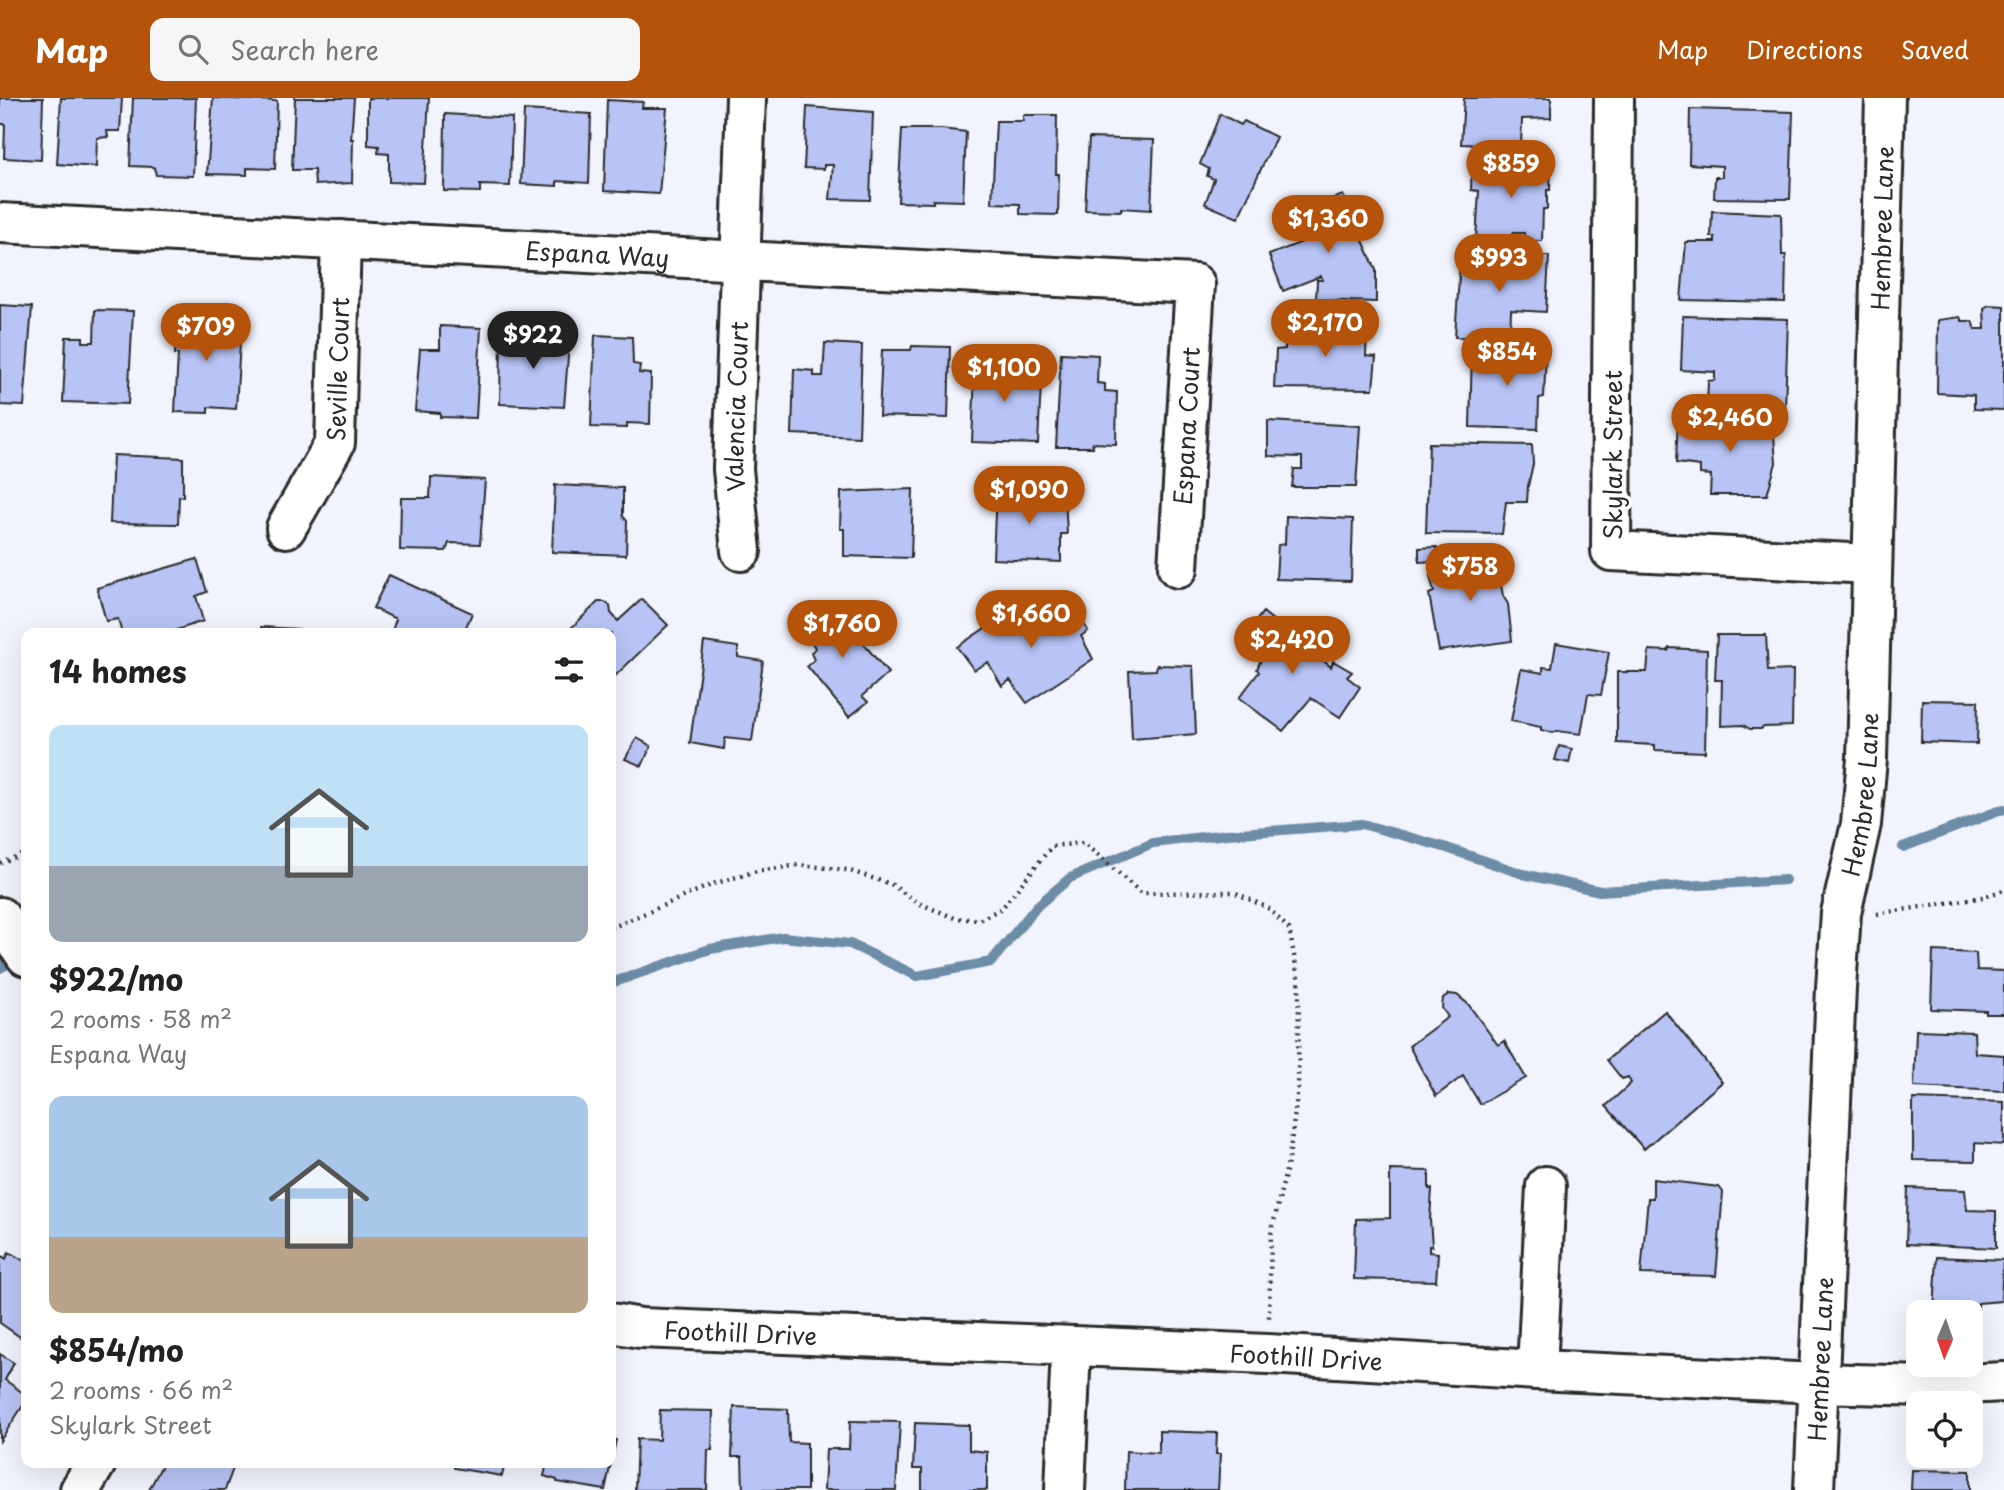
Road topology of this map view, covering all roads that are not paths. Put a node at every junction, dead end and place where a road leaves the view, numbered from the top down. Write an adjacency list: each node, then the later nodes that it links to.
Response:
1 (746, 98): 6 (street, Valencia Court)
2 (1614, 98): 10 (street, Skylark Street)
3 (1885, 98): 10 (street, Hembree Lane)
4 (0, 223): 5 (street, Espana Way)
5 (341, 240): 6 (street, Espana Way); 8 (street, Seville Court)
6 (739, 261): 7 (street, Espana Way); 9 (street, Valencia Court)
7 (1195, 284): 11 (street, Espana Court)
8 (286, 528)
9 (741, 551)
10 (1872, 564): 19 (street, Hembree Lane)
11 (1178, 568)
12 (0, 917): 13 (street)
13 (21, 948)
14 (1546, 1186): 17 (street)
15 (616, 1324): 16 (street, Foothill Drive)
16 (1071, 1347): 17 (street, Foothill Drive); 22 (street)
17 (1537, 1370): 19 (street, Foothill Drive)
18 (2004, 1382): 19 (street, Foothill Drive)
19 (1818, 1383): 23 (street, Hembree Lane)
20 (93, 1468): 21 (street)
21 (80, 1490)
22 (1065, 1490)
23 (1814, 1490)

